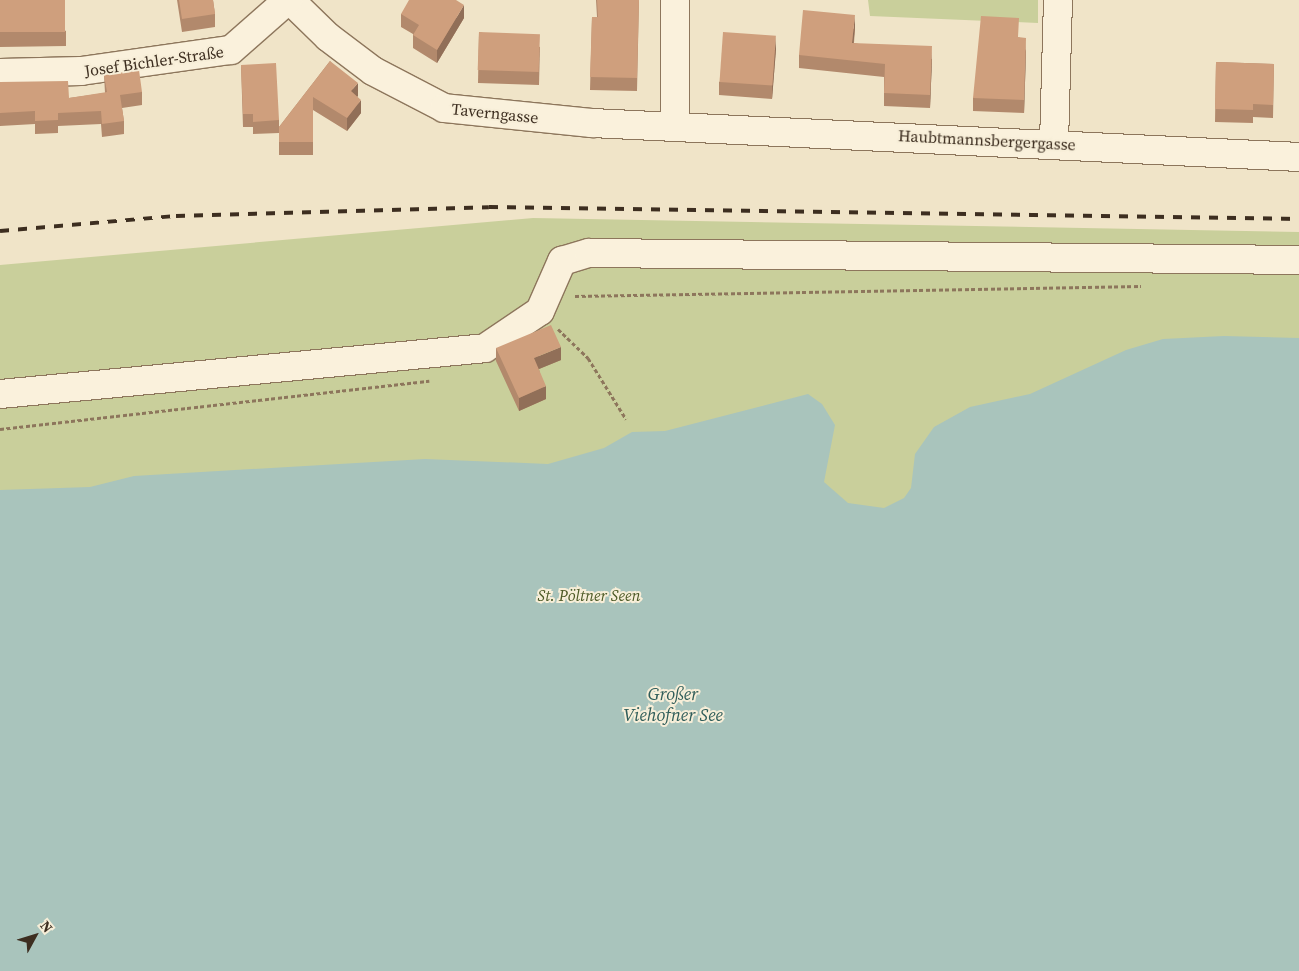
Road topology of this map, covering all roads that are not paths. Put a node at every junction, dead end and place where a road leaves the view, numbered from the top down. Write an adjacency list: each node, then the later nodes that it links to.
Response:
1 (289, 0): 4 (street, Josef Bichler-Straße); 5 (street, Taverngasse)
2 (675, 0): 5 (street)
3 (1058, 0): 6 (street)
4 (0, 73)
5 (675, 123): 6 (street, Haubtmannsbergergasse)
6 (1054, 143): 7 (street, Haubtmannsbergergasse)
7 (1299, 157)
8 (1299, 260): 9 (street)
9 (0, 394)

